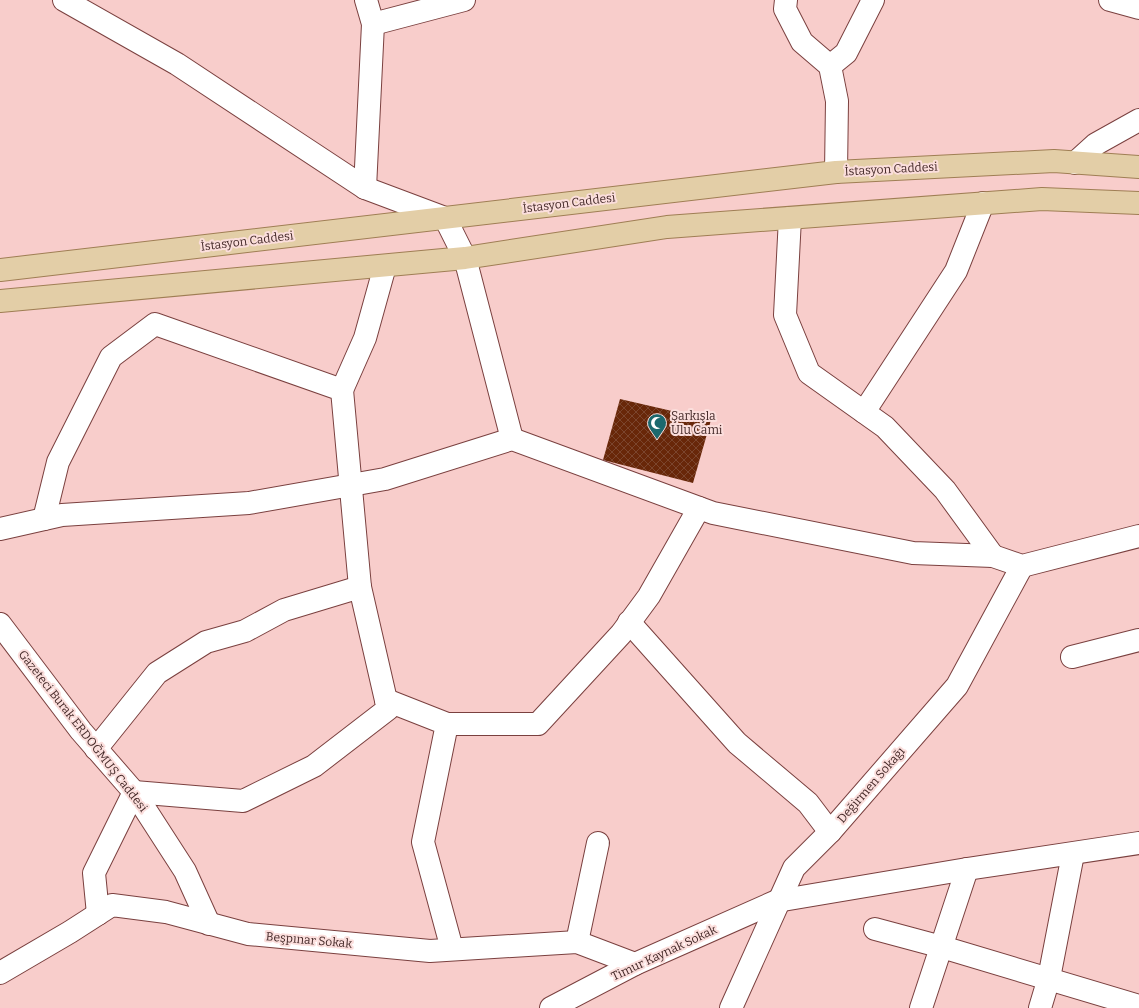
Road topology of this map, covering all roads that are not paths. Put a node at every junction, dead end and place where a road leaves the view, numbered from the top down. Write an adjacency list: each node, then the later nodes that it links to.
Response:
1 (64, 0): 14 (street)
2 (366, 0): 8 (street)
3 (464, 0): 8 (street)
4 (786, 0): 9 (street)
5 (873, 0): 9 (street)
6 (1110, 0): 7 (street)
7 (1139, 8)
8 (373, 24): 14 (street)
9 (830, 66): 13 (street)
10 (1139, 120): 11 (street)
11 (1074, 163): 12 (main road, İstasyon Caddesi); 13 (main road, İstasyon Caddesi)
12 (1139, 167)
13 (836, 172): 17 (main road, İstasyon Caddesi)
14 (365, 188): 17 (street)
15 (983, 203): 16 (main road); 18 (main road); 24 (street)
16 (1139, 203)
17 (445, 218): 19 (street); 21 (main road, İstasyon Caddesi)
18 (790, 218): 19 (main road); 24 (street)
19 (465, 258): 20 (main road); 25 (street)
20 (385, 266): 22 (main road); 23 (street)
21 (0, 270)
22 (0, 302)
23 (342, 390): 26 (street); 28 (street)
24 (864, 412): 31 (street)
25 (512, 439): 26 (street); 27 (street)
26 (352, 485): 28 (street); 33 (street)
27 (699, 508): 31 (street); 34 (street)
28 (44, 519): 29 (street)
29 (0, 529)
30 (1139, 536): 32 (street)
31 (993, 556): 32 (street)
32 (1022, 566): 42 (street, Değirmen Sokağı)
33 (360, 587): 38 (street); 40 (street)
34 (629, 622): 39 (street); 42 (street)
35 (0, 624): 40 (street, Gazeteci Burak ERDOĞMUŞ Caddesi)
36 (1139, 640): 37 (street)
37 (1072, 657)
38 (386, 700): 39 (street); 41 (street)
39 (447, 724): 53 (street)
40 (96, 749): 41 (street, Gazeteci Burak ERDOĞMUŞ Caddesi)
41 (134, 792): 48 (street); 49 (street, Gazeteci Burak ERDOĞMUŞ Caddesi)
42 (830, 832): 47 (street, Değirmen Sokağı)
43 (598, 843): 51 (street)
44 (1139, 843): 45 (street, Timur Kaynak Sokak)
45 (1073, 854): 46 (street, Timur Kaynak Sokak); 56 (street)
46 (967, 869): 47 (street, Timur Kaynak Sokak); 52 (street)
47 (777, 901): 54 (street, Timur Kaynak Sokak); 59 (street, Değirmen Sokağı)
48 (98, 914): 49 (street, Beşpınar Sokak); 55 (street, Beşpınar Sokak)
49 (209, 924): 53 (street, Beşpınar Sokak)
50 (875, 929): 52 (street)
51 (578, 942): 53 (street, Beşpınar Sokak); 54 (street, Beşpınar Sokak)
52 (942, 947): 56 (street); 60 (street)
53 (452, 949)
54 (636, 964): 58 (street, Timur Kaynak Sokak)
55 (0, 973)
56 (1049, 978): 57 (street); 61 (street)
57 (1139, 1006)
58 (551, 1008)
59 (731, 1008)
60 (921, 1008)
61 (1040, 1008)

